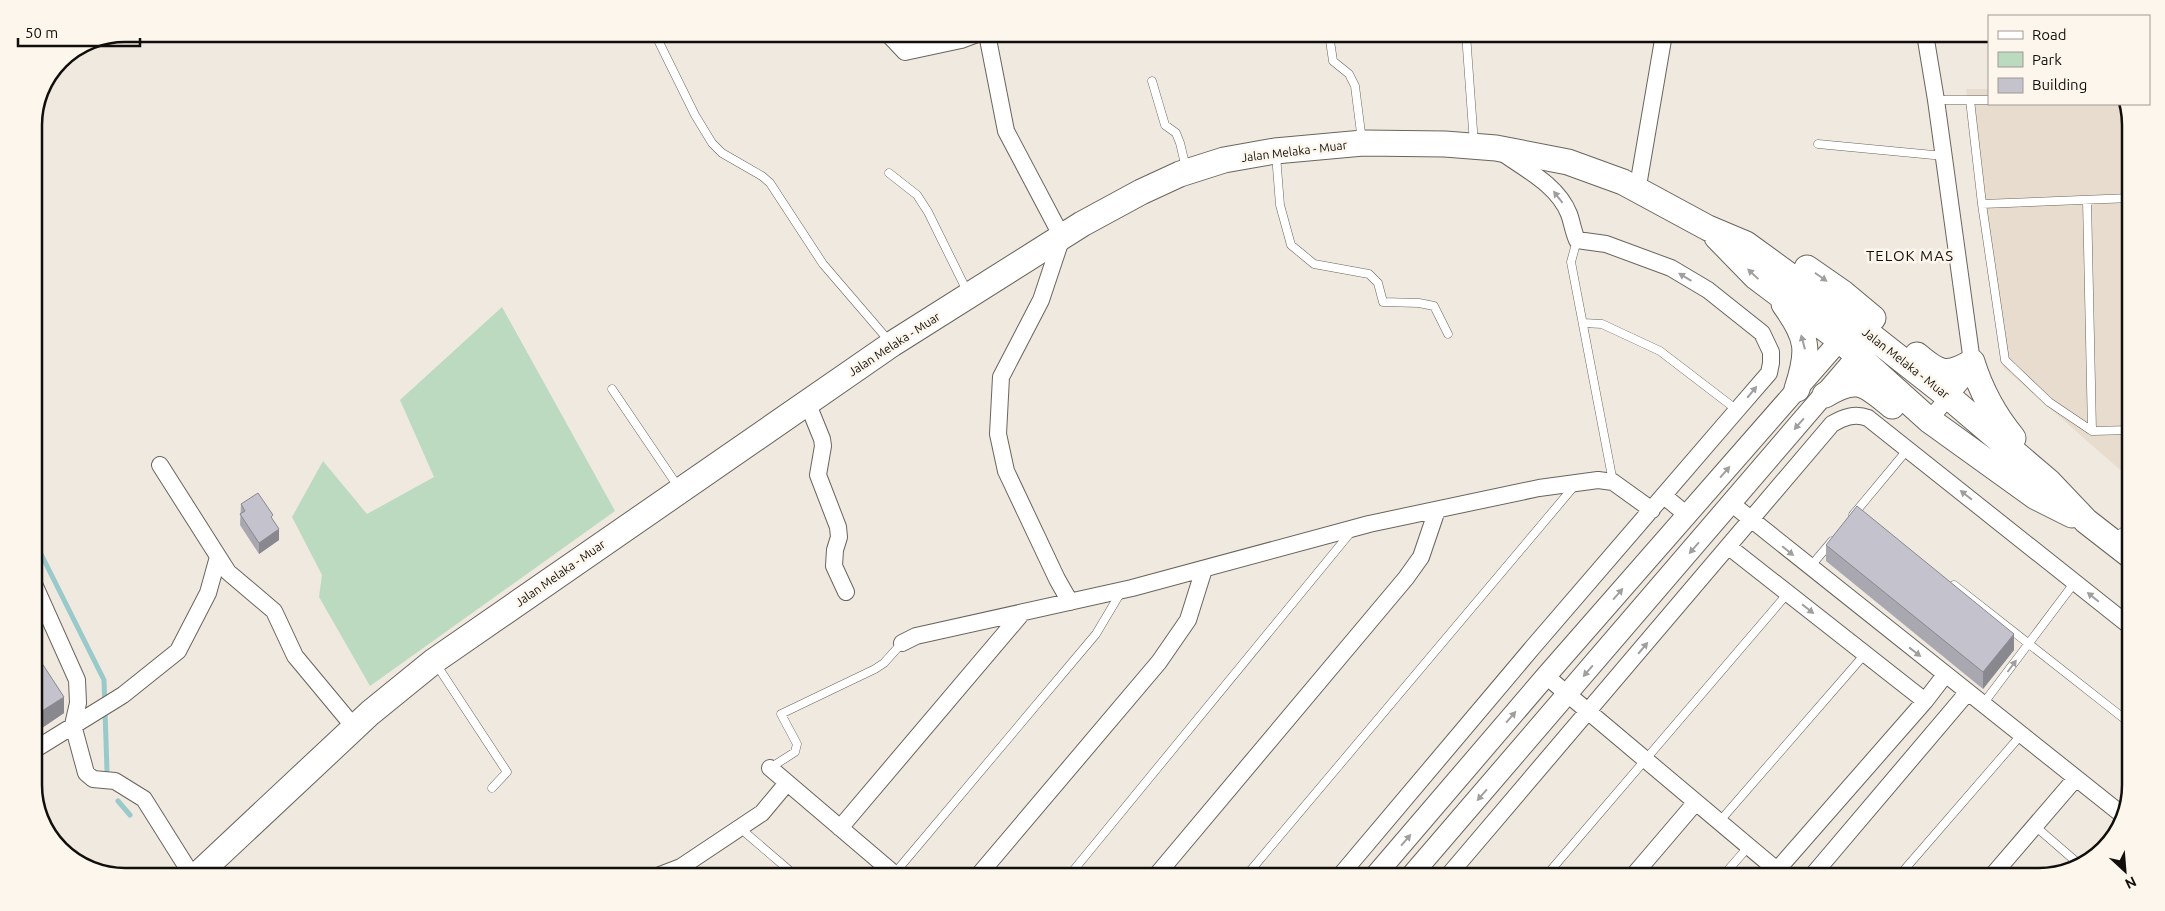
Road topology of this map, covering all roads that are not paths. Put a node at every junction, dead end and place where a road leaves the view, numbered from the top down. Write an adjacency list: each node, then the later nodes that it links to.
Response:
1 (659, 42): 32 (lane)
2 (896, 42): 3 (street)
3 (952, 42)
4 (989, 42): 25 (street)
5 (1330, 42): 13 (lane)
6 (1467, 42): 15 (lane)
7 (1662, 42): 20 (street)
8 (1926, 42): 10 (street)
9 (1152, 81): 18 (lane)
10 (1936, 100): 11 (lane); 17 (street)
11 (1970, 100): 12 (lane); 23 (lane)
12 (1988, 100)
13 (1363, 143): 15 (main road, Jalan Melaka - Muar); 16 (main road, Jalan Melaka - Muar)
14 (1818, 144): 17 (lane)
15 (1485, 147): 20 (main road, Jalan Melaka - Muar); 26 (street, one-way to 15)
16 (1275, 151): 18 (main road, Jalan Melaka - Muar); 30 (lane)
17 (1944, 156): 33 (street)
18 (1187, 172): 25 (main road, Jalan Melaka - Muar)
19 (889, 173): 28 (lane)
20 (1631, 184): 24 (main road, Jalan Melaka - Muar); 33 (main road, one-way to 33)
21 (2122, 198): 22 (lane)
22 (2088, 200): 23 (lane); 42 (lane)
23 (1982, 204): 42 (lane)
24 (1708, 228): 27 (main road, Jalan Melaka - Muar, one-way to 24); 31 (main road, Jalan Melaka - Muar)
25 (1062, 237): 28 (main road, Jalan Melaka - Muar); 72 (street)
26 (1577, 240): 29 (lane); 39 (street, one-way to 26)
27 (1774, 291): 31 (main road, Jalan Melaka - Muar); 35 (main road, one-way to 27)
28 (969, 295): 32 (main road, Jalan Melaka - Muar)
29 (1583, 323): 39 (lane); 45 (lane)
30 (1448, 334)
31 (1853, 341): 35 (street); 36 (street); 37 (main road, Jalan Melaka - Muar); 40 (main road, Jalan Melaka - Muar)
32 (892, 344): 38 (main road, Jalan Melaka - Muar)
33 (1972, 362): 37 (street); 47 (main road)
34 (612, 389): 48 (lane)
35 (1797, 389): 54 (street, one-way to 35)
36 (1825, 394): 47 (main road); 50 (street, one-way to 50)
37 (1949, 397): 40 (street); 47 (main road, Jalan Melaka - Muar)
38 (807, 402): 48 (main road, Jalan Melaka - Muar); 70 (street)
39 (1737, 410): 49 (street)
40 (1929, 420): 47 (main road, Jalan Melaka - Muar)
41 (2122, 430): 42 (lane)
42 (2092, 431)
43 (1908, 449): 51 (lane); 56 (street); 68 (street, one-way to 43)
44 (160, 465): 64 (street)
45 (1613, 482): 46 (street); 53 (street)
46 (1577, 483): 52 (street); 114 (lane)
47 (2043, 489): 61 (main road, Jalan Melaka - Muar)
48 (680, 490): 79 (main road, Jalan Melaka - Muar)
49 (1664, 496): 53 (street); 54 (street)
50 (1732, 504): 56 (street); 83 (street, one-way to 83)
51 (1858, 509): 55 (lane); 57 (lane)
52 (1438, 510): 58 (street); 113 (street)
53 (1652, 510): 115 (street)
54 (1687, 515): 81 (street, one-way to 54)
55 (1866, 516)
56 (1750, 520): 62 (street); 65 (street, one-way to 65)
57 (1846, 524)
58 (1354, 528): 66 (street); 112 (lane)
59 (1840, 531): 65 (lane)
60 (2122, 533): 61 (lane)
61 (2111, 541): 63 (main road, Jalan Melaka - Muar)
62 (1728, 547): 71 (street); 86 (street, one-way to 62)
63 (2122, 549)
64 (218, 557): 88 (street); 89 (street)
65 (1810, 568): 80 (street, one-way to 80)
66 (1204, 569): 69 (street); 111 (street)
67 (1943, 577): 77 (lane)
68 (2075, 582): 75 (street, one-way to 68); 77 (lane)
69 (1122, 590): 72 (street); 110 (lane)
70 (846, 592)
71 (1788, 593): 78 (street, one-way to 78); 92 (lane)
72 (1070, 602): 74 (street)
73 (43, 604): 88 (street)
74 (1023, 612): 76 (street); 102 (street)
75 (2122, 620)
76 (902, 643): 93 (lane)
77 (2028, 644): 85 (lane, one-way to 77); 87 (lane)
78 (1865, 654): 84 (street); 99 (lane)
79 (434, 661): 89 (main road, Jalan Melaka - Muar); 96 (lane)
80 (1945, 675): 82 (street); 84 (street)
81 (1546, 676): 83 (street); 116 (street, one-way to 81)
82 (1968, 692): 85 (street); 124 (street)
83 (1568, 695): 86 (street); 117 (street, one-way to 117)
84 (1925, 701): 123 (street)
85 (1983, 704): 90 (street)
86 (1588, 712): 92 (street); 118 (street)
87 (2122, 717)
88 (80, 721): 91 (street); 105 (street)
89 (354, 727): 106 (main road, Jalan Melaka - Muar)
90 (2021, 735): 94 (street); 125 (lane)
91 (43, 744)
92 (1646, 760): 97 (street); 119 (lane)
93 (770, 768): 95 (street)
94 (2076, 778): 98 (street); 100 (street)
95 (787, 783): 101 (street); 102 (street)
96 (492, 788)
97 (1696, 802): 99 (street); 120 (street)
98 (2118, 811)
99 (1719, 822): 103 (street)
100 (2035, 826): 104 (lane); 126 (street)
101 (740, 828): 107 (street); 108 (lane)
102 (840, 828): 109 (street)
103 (1749, 846): 121 (lane); 122 (street)
104 (2075, 861)
105 (188, 868)
106 (204, 868)
107 (692, 868)
108 (787, 868)
109 (887, 868)
110 (903, 868)
111 (985, 868)
112 (1075, 868)
113 (1163, 868)
114 (1253, 868)
115 (1348, 868)
116 (1382, 868)
117 (1418, 868)
118 (1455, 868)
119 (1553, 868)
120 (1640, 868)
121 (1730, 868)
122 (1774, 868)
123 (1786, 868)
124 (1819, 868)
125 (1906, 868)
126 (1999, 868)

